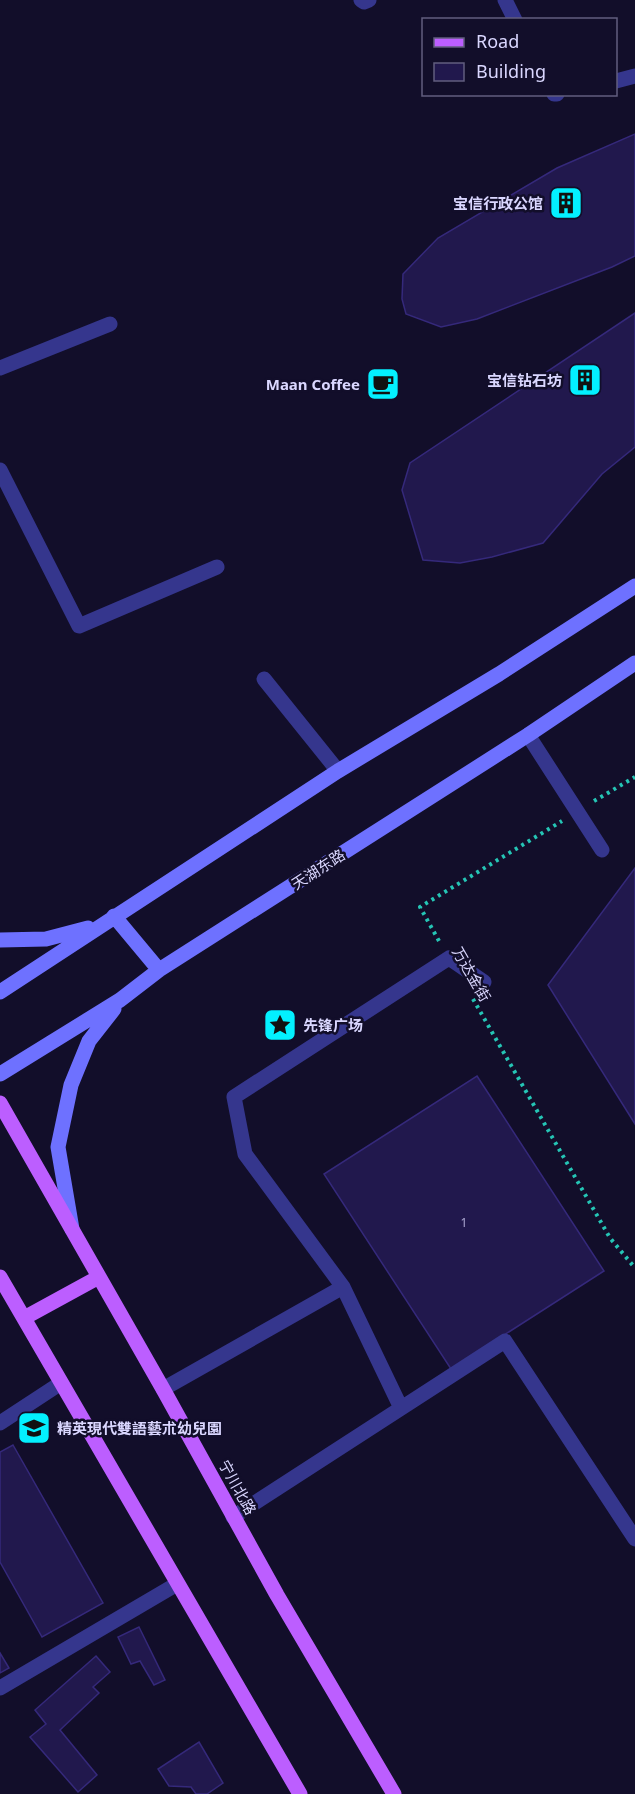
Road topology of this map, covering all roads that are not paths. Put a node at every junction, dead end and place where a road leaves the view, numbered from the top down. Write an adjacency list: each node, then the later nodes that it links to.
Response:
1 (361, 0): 2 (street)
2 (369, 0)
3 (505, 0): 4 (street)
4 (514, 18)
5 (635, 76): 6 (street)
6 (617, 80)
7 (110, 324): 8 (street)
8 (0, 368)
9 (0, 470): 10 (street)
10 (217, 567)
11 (635, 585): 15 (main road)
12 (635, 663): 14 (main road, 天湖东路)
13 (264, 679): 15 (street)
14 (528, 735): 16 (street); 20 (main road, 天湖东路)
15 (338, 771): 17 (main road)
16 (602, 850)
17 (114, 916): 18 (main road); 20 (main road)
18 (100, 925): 19 (main road); 22 (main road)
19 (0, 940)
20 (159, 970): 23 (main road, 天湖东路)
21 (484, 982): 29 (street)
22 (0, 992)
23 (120, 1000): 24 (main road, 天湖东路); 26 (main road)
24 (0, 1074)
25 (0, 1103): 26 (main road, 宁川北路)
26 (72, 1232): 28 (main road, 宁川北路)
27 (0, 1277): 30 (main road)
28 (99, 1277): 30 (main road); 32 (main road, 宁川北路)
29 (343, 1287): 32 (street); 33 (street)
30 (24, 1318): 31 (main road)
31 (61, 1383): 34 (street); 37 (main road)
32 (163, 1389): 35 (main road, 宁川北路)
33 (401, 1408): 35 (street); 36 (street)
34 (0, 1423)
35 (233, 1517): 40 (main road, 宁川北路)
36 (635, 1539)
37 (177, 1584): 38 (street); 39 (main road)
38 (0, 1688)
39 (300, 1794)
40 (394, 1794)

